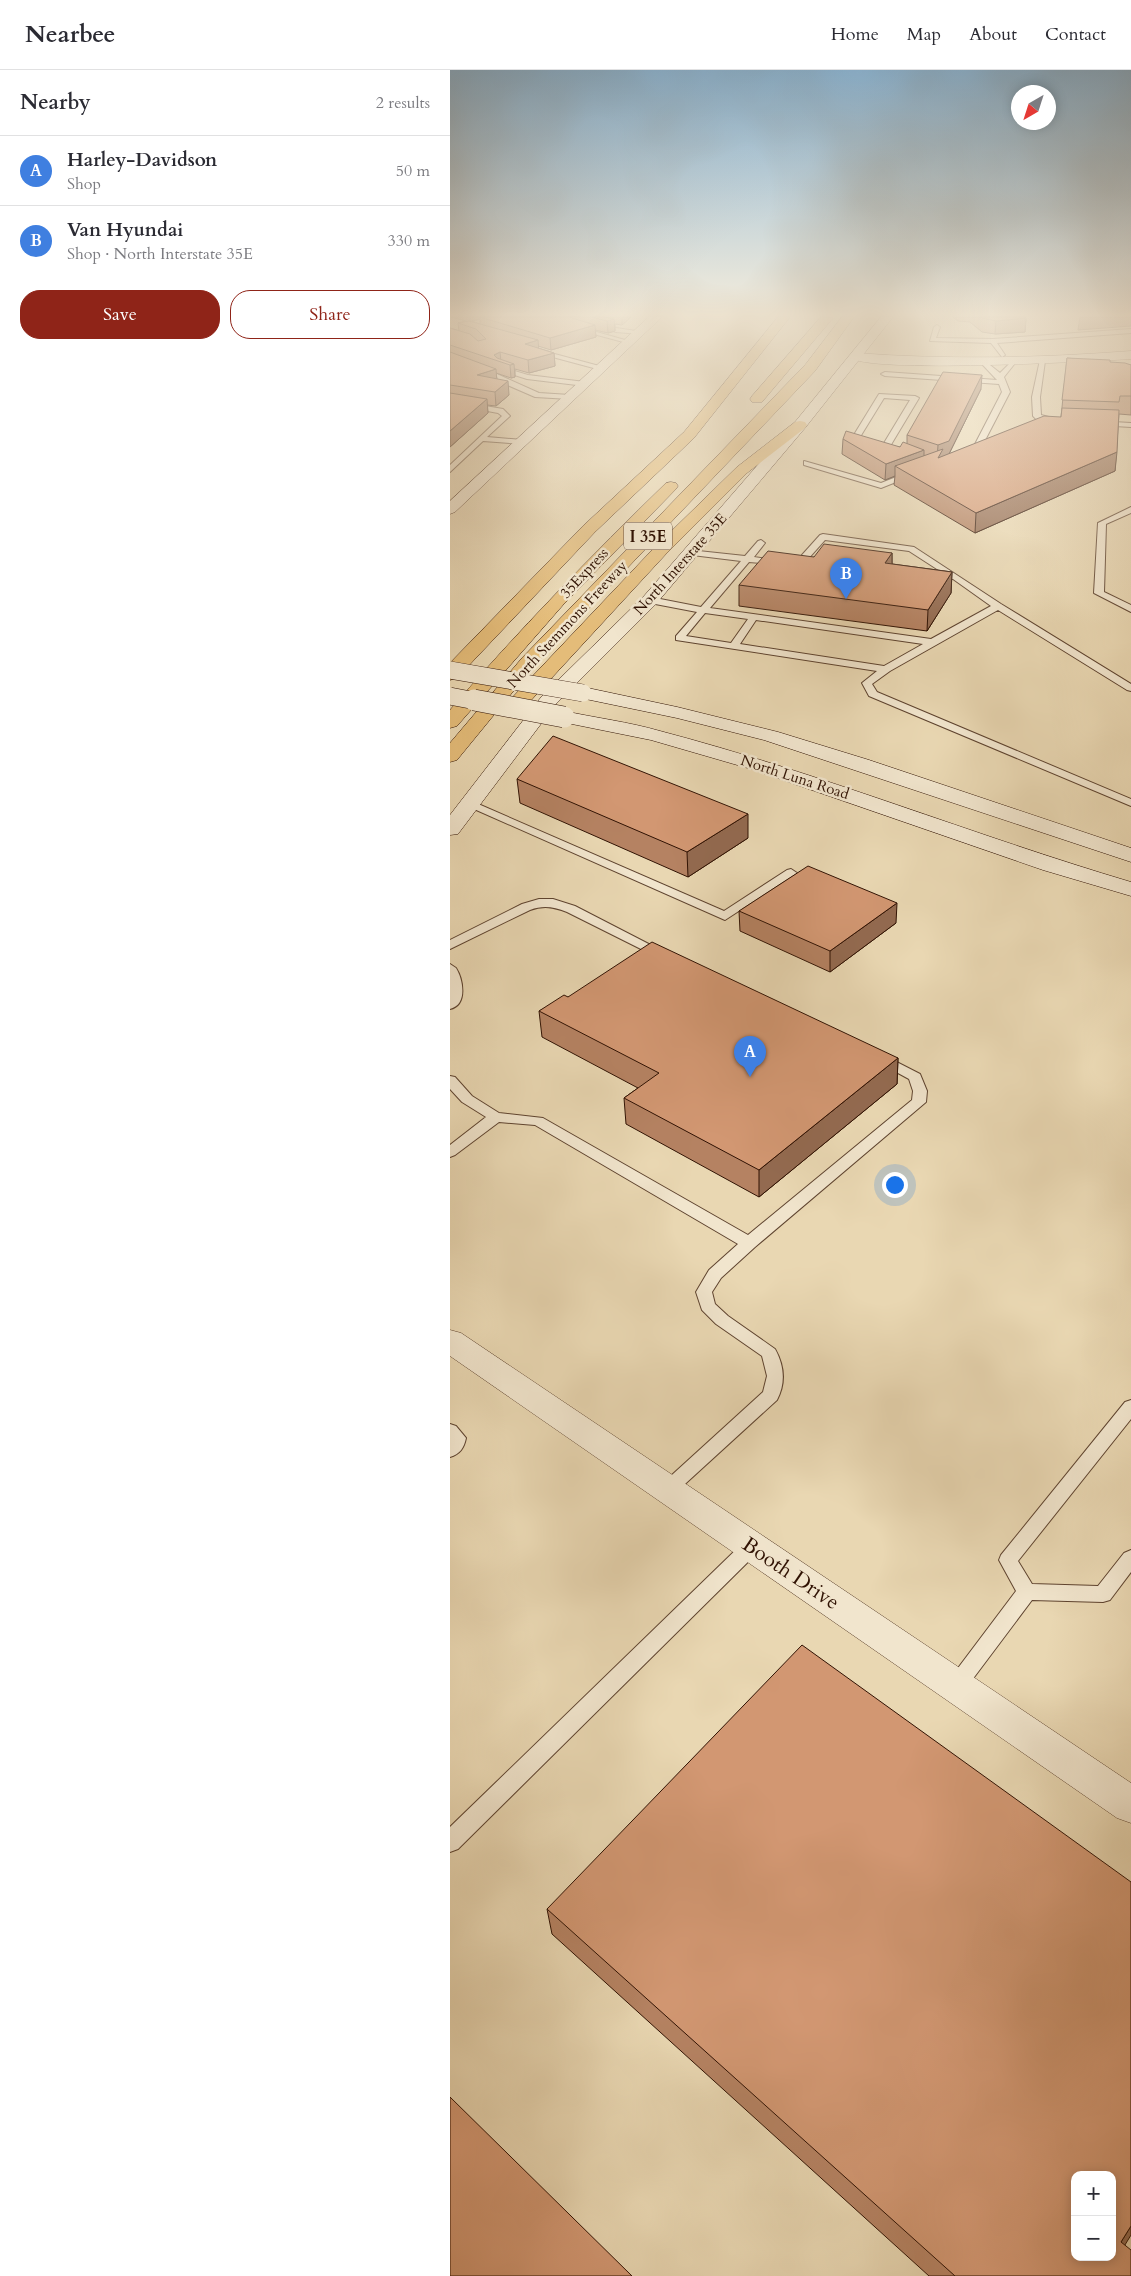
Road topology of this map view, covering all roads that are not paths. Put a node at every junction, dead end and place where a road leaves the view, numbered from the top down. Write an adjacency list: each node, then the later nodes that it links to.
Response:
1 (502, 420): 15 (lane)
2 (546, 420): 16 (main road)
3 (701, 420): 40 (highway, I 35E)
4 (739, 420): 19 (highway)
5 (760, 420): 44 (highway, North Stemmons Freeway / I 35E)
6 (804, 420): 13 (main road, North Interstate 35E)
7 (867, 420): 17 (lane)
8 (902, 420): 17 (lane)
9 (992, 420): 20 (lane)
10 (1048, 420): 11 (lane)
11 (1062, 422)
12 (1090, 423): 14 (lane)
13 (800, 425): 28 (main road, North Interstate 35E); 44 (highway)
14 (1131, 425)
15 (480, 439): 16 (lane); 22 (lane)
16 (522, 442): 25 (main road)
17 (884, 448): 18 (lane)
18 (893, 451)
19 (706, 455)
20 (960, 456)
21 (808, 464): 23 (lane)
22 (450, 470)
23 (921, 471)
24 (685, 473): 43 (highway, 35Express)
25 (450, 509)
26 (1131, 510): 34 (lane)
27 (760, 543): 29 (lane)
28 (692, 552): 29 (lane); 32 (main road, North Interstate 35E)
29 (745, 560): 31 (lane); 35 (lane)
30 (918, 572): 31 (lane)
31 (956, 577): 33 (lane)
32 (650, 600): 35 (lane); 45 (main road, North Interstate 35E)
33 (998, 606): 37 (lane); 41 (lane)
34 (1131, 609)
35 (702, 610): 36 (lane); 38 (lane)
36 (754, 617): 37 (lane); 38 (lane)
37 (933, 642): 39 (lane)
38 (734, 646): 39 (lane)
39 (886, 668): 46 (lane)
40 (450, 672): 48 (main road, North Luna Road, bridge)
41 (1131, 688)
42 (450, 696): 50 (main road, North Luna Road, bridge)
43 (450, 722)
44 (451, 754)
45 (469, 803): 47 (main road, North Interstate 35E); 49 (lane)
46 (1131, 803)
47 (450, 829)
48 (1131, 855)
49 (791, 873)
50 (1131, 889)
51 (450, 945): 52 (lane)
52 (676, 961)
53 (450, 968): 54 (lane)
54 (450, 1005)
55 (868, 1052): 59 (lane)
56 (450, 1080): 57 (lane)
57 (496, 1117): 58 (lane); 59 (lane)
58 (450, 1152)
59 (749, 1243): 64 (lane)
60 (450, 1341): 64 (main road, Booth Drive)
61 (1131, 1407): 67 (lane)
62 (450, 1431): 63 (lane)
63 (450, 1450)
64 (668, 1489): 65 (main road, Booth Drive)
65 (752, 1546): 68 (main road, Booth Drive); 70 (lane)
66 (1131, 1558): 67 (lane)
67 (1027, 1592): 68 (lane)
68 (956, 1686): 69 (main road, Booth Drive)
69 (1131, 1805)
70 (450, 1842)

